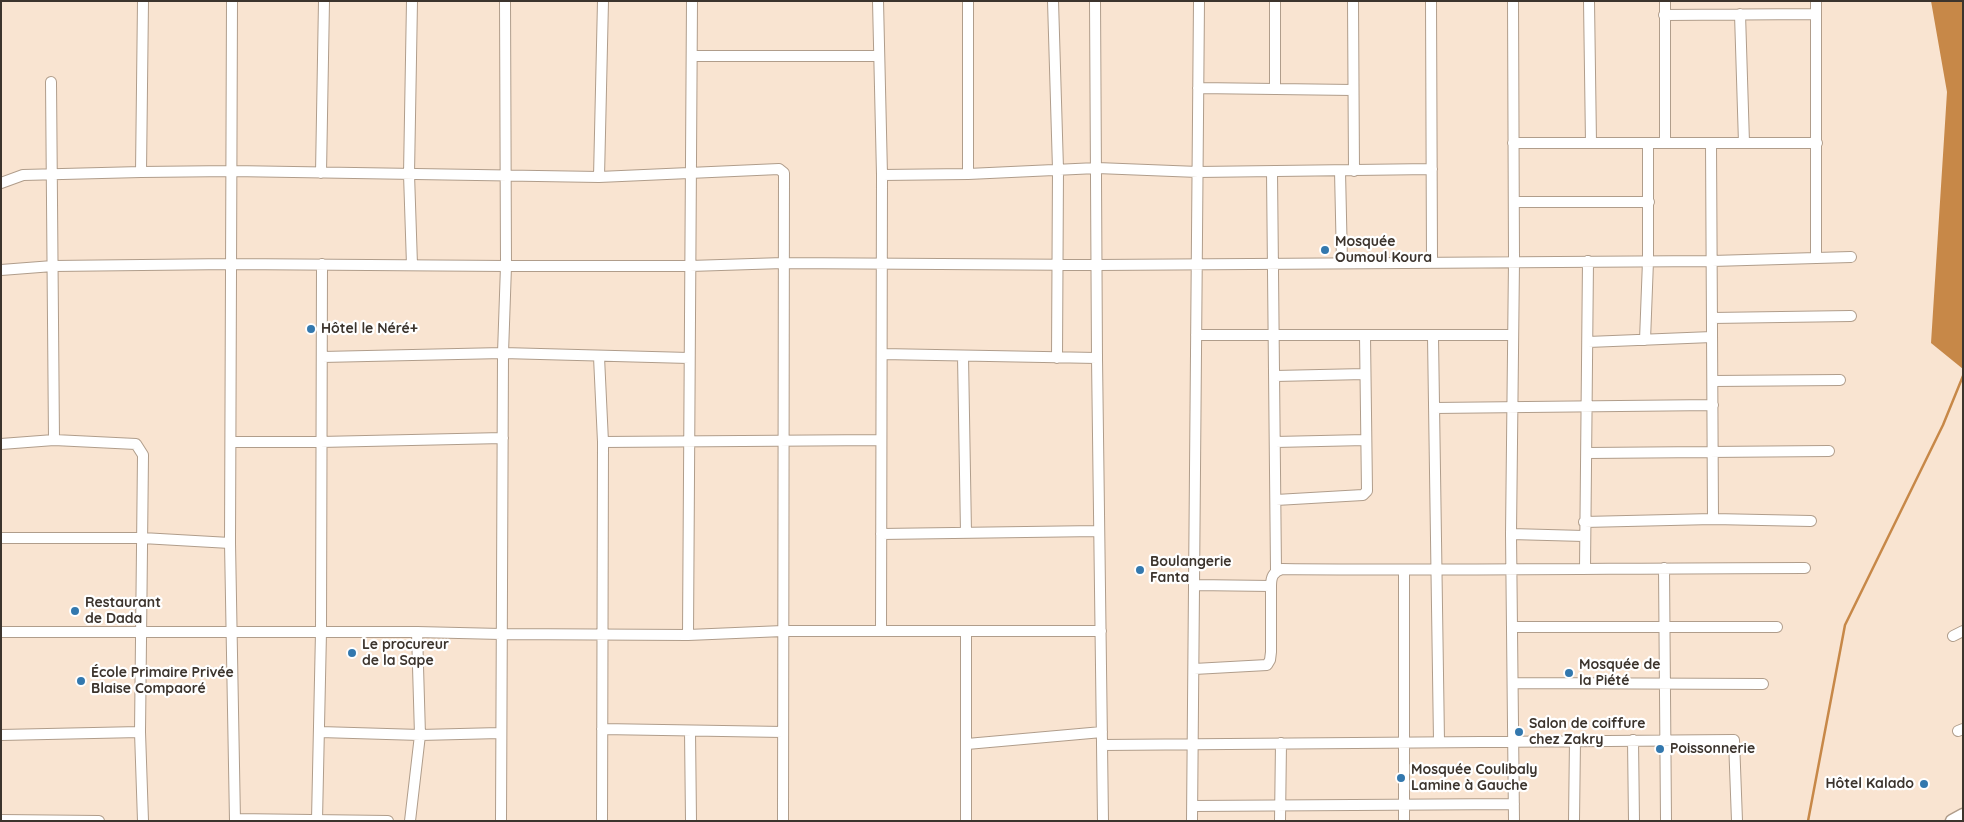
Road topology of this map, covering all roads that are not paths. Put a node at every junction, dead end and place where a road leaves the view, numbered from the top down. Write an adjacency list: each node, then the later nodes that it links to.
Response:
1 (143, 1): 42 (street)
2 (232, 1): 39 (street)
3 (324, 1): 46 (street)
4 (412, 1): 47 (street)
5 (505, 1): 50 (street)
6 (603, 1): 52 (street)
7 (692, 1): 23 (street)
8 (878, 1): 24 (street)
9 (968, 1): 49 (street)
10 (1053, 1): 37 (street)
11 (1096, 1): 36 (street)
12 (1199, 1): 26 (street)
13 (1275, 1): 27 (street)
14 (1353, 1): 28 (street)
15 (1431, 1): 38 (street)
16 (1513, 1): 29 (street)
17 (1589, 1): 30 (street)
18 (1664, 1): 22 (street)
19 (1816, 1): 21 (street)
20 (1740, 14): 21 (street); 22 (street); 34 (street)
21 (1816, 14): 35 (street)
22 (1664, 15): 32 (street)
23 (692, 56): 24 (street); 48 (street)
24 (879, 56): 51 (street)
25 (51, 82): 45 (street)
26 (1198, 88): 27 (street); 43 (street)
27 (1274, 88): 28 (street)
28 (1353, 90): 41 (street)
29 (1513, 143): 30 (street); 54 (street)
30 (1591, 143): 31 (street)
31 (1648, 143): 32 (street); 55 (street)
32 (1665, 143): 33 (street)
33 (1711, 143): 34 (street); 61 (street)
34 (1744, 143): 35 (street)
35 (1817, 143): 57 (street)
36 (1097, 168): 37 (street); 43 (street); 72 (street)
37 (1058, 169): 49 (street); 71 (street)
38 (1432, 169): 41 (street); 63 (street)
39 (232, 171): 42 (street); 46 (street); 68 (street)
40 (1340, 171): 41 (street); 44 (street); 62 (street)
41 (1354, 171)
42 (141, 172): 45 (street)
43 (1198, 172): 44 (street); 66 (street)
44 (1272, 172): 67 (street)
45 (52, 173): 53 (street); 73 (street)
46 (321, 173): 47 (street)
47 (409, 174): 50 (street); 70 (street)
48 (691, 174): 52 (street); 64 (street); 75 (street)
49 (968, 174): 51 (street)
50 (505, 175): 52 (street); 74 (street)
51 (882, 175): 65 (street)
52 (599, 177)
53 (1, 183)
54 (1514, 202): 55 (street); 59 (street)
55 (1649, 202): 60 (street)
56 (1851, 257): 57 (street)
57 (1816, 258): 61 (street)
58 (1588, 260): 59 (street); 60 (street); 86 (street)
59 (1514, 261): 63 (street); 80 (street)
60 (1648, 261): 61 (street); 85 (street)
61 (1712, 261): 78 (street)
62 (1342, 262): 63 (street); 67 (street)
63 (1432, 262)
64 (784, 263): 65 (street); 75 (street); 111 (street)
65 (882, 263): 71 (street); 88 (street)
66 (1197, 263): 67 (street); 72 (street); 79 (street)
67 (1273, 263): 81 (street)
68 (231, 264): 69 (street); 73 (street); 108 (street)
69 (322, 264): 70 (street); 90 (street)
70 (412, 264): 74 (street)
71 (1058, 265): 72 (street); 93 (street)
72 (1096, 265): 94 (street)
73 (53, 266): 76 (street); 104 (street)
74 (506, 266): 75 (street); 87 (street)
75 (690, 266): 92 (street)
76 (1, 270)
77 (1851, 316): 78 (street)
78 (1712, 318): 84 (street)
79 (1196, 335): 81 (street); 136 (street)
80 (1513, 335): 83 (street); 101 (street)
81 (1274, 336): 82 (street); 96 (street)
82 (1365, 336): 83 (street); 95 (street)
83 (1433, 336): 102 (street)
84 (1712, 336): 85 (street); 98 (street)
85 (1645, 340): 86 (street)
86 (1588, 342): 100 (street)
87 (503, 353): 90 (street); 91 (street); 103 (street)
88 (882, 354): 89 (street); 105 (street)
89 (963, 356): 93 (street); 122 (street)
90 (322, 357): 109 (street)
91 (600, 357): 92 (street); 110 (street)
92 (689, 358): 107 (street)
93 (1057, 358): 94 (street)
94 (1097, 358): 121 (street)
95 (1365, 374): 96 (street); 106 (street)
96 (1275, 376): 112 (street)
97 (1840, 380): 98 (street)
98 (1713, 381): 99 (street)
99 (1713, 405): 100 (street); 115 (street)
100 (1588, 406): 101 (street); 116 (street)
101 (1512, 407): 102 (street); 124 (street)
102 (1434, 408): 134 (street)
103 (503, 438): 109 (street); 151 (street)
104 (54, 440): 113 (street); 127 (street)
105 (882, 440): 111 (street); 123 (street)
106 (1366, 440): 112 (street); 117 (street)
107 (689, 441): 110 (street); 111 (street); 153 (street)
108 (232, 442): 109 (street); 128 (street)
109 (320, 442): 149 (street)
110 (602, 442): 152 (street)
111 (783, 442): 142 (street)
112 (1275, 442): 117 (street)
113 (1, 444)
114 (1829, 450): 115 (street)
115 (1713, 452): 116 (street); 118 (street)
116 (1587, 453): 120 (street)
117 (1276, 500): 135 (street)
118 (1713, 520): 119 (street); 120 (street)
119 (1811, 521)
120 (1584, 522): 125 (street)
121 (1098, 531): 122 (street); 145 (street)
122 (966, 533): 123 (street)
123 (881, 534): 143 (street)
124 (1511, 534): 125 (street); 132 (street)
125 (1584, 536): 129 (street)
126 (1, 538): 127 (street)
127 (142, 538): 128 (street); 147 (street)
128 (230, 543): 148 (street)
129 (1585, 568): 130 (street); 132 (street)
130 (1664, 568): 131 (street); 139 (street)
131 (1805, 568)
132 (1512, 569): 134 (street); 138 (street)
133 (1404, 570): 134 (street); 135 (street); 171 (street)
134 (1437, 570): 172 (street)
135 (1276, 571): 137 (street)
136 (1194, 585): 137 (street); 155 (street)
137 (1271, 586): 155 (street)
138 (1512, 626): 139 (street); 156 (street)
139 (1664, 626): 140 (street); 157 (street)
140 (1777, 627)
141 (1963, 630): 154 (street)
142 (783, 631): 143 (street); 153 (street); 163 (street)
143 (882, 631): 144 (street)
144 (966, 631): 145 (street); 176 (street)
145 (1101, 631): 164 (street)
146 (1, 632): 147 (street)
147 (141, 632): 148 (street); 161 (street)
148 (232, 632): 149 (street); 183 (street)
149 (321, 632): 150 (street); 162 (street)
150 (417, 632): 151 (street); 167 (street)
151 (501, 634): 152 (street); 165 (street)
152 (602, 634): 153 (street); 159 (street)
153 (688, 635)
154 (1953, 636)
155 (1194, 669): 175 (street)
156 (1513, 683): 157 (street); 173 (street)
157 (1665, 683): 158 (street); 170 (street)
158 (1763, 684)
159 (602, 729): 160 (street); 191 (street)
160 (690, 731): 163 (street); 192 (street)
161 (140, 732): 166 (street); 187 (street)
162 (320, 732): 167 (street); 184 (street)
163 (784, 732): 193 (street)
164 (1102, 732): 176 (street); 177 (street)
165 (500, 733): 167 (street); 190 (street)
166 (1, 735)
167 (420, 735): 189 (street)
168 (1574, 740): 169 (street); 173 (street); 200 (street)
169 (1633, 740): 170 (street); 201 (street)
170 (1665, 740): 202 (street); 203 (street)
171 (1404, 741): 172 (street); 174 (street); 178 (street)
172 (1438, 741): 173 (street)
173 (1514, 741): 179 (street)
174 (1281, 742): 175 (street); 180 (street)
175 (1193, 743): 177 (street); 181 (street)
176 (967, 744): 194 (street)
177 (1102, 745): 195 (street)
178 (1404, 804): 179 (street); 180 (street); 198 (street)
179 (1514, 804): 199 (street)
180 (1280, 805): 181 (street); 197 (street)
181 (1193, 806): 196 (street)
182 (1, 820): 185 (street)
183 (235, 820): 184 (street)
184 (317, 820): 188 (street)
185 (49, 821): 186 (street)
186 (99, 821)
187 (143, 821)
188 (388, 821)
189 (410, 821)
190 (501, 821)
191 (602, 821)
192 (691, 821)
193 (783, 821)
194 (966, 821)
195 (1103, 821)
196 (1192, 821)
197 (1280, 821)
198 (1404, 821)
199 (1514, 821)
200 (1574, 821)
201 (1634, 821)
202 (1666, 821)
203 (1737, 821)

